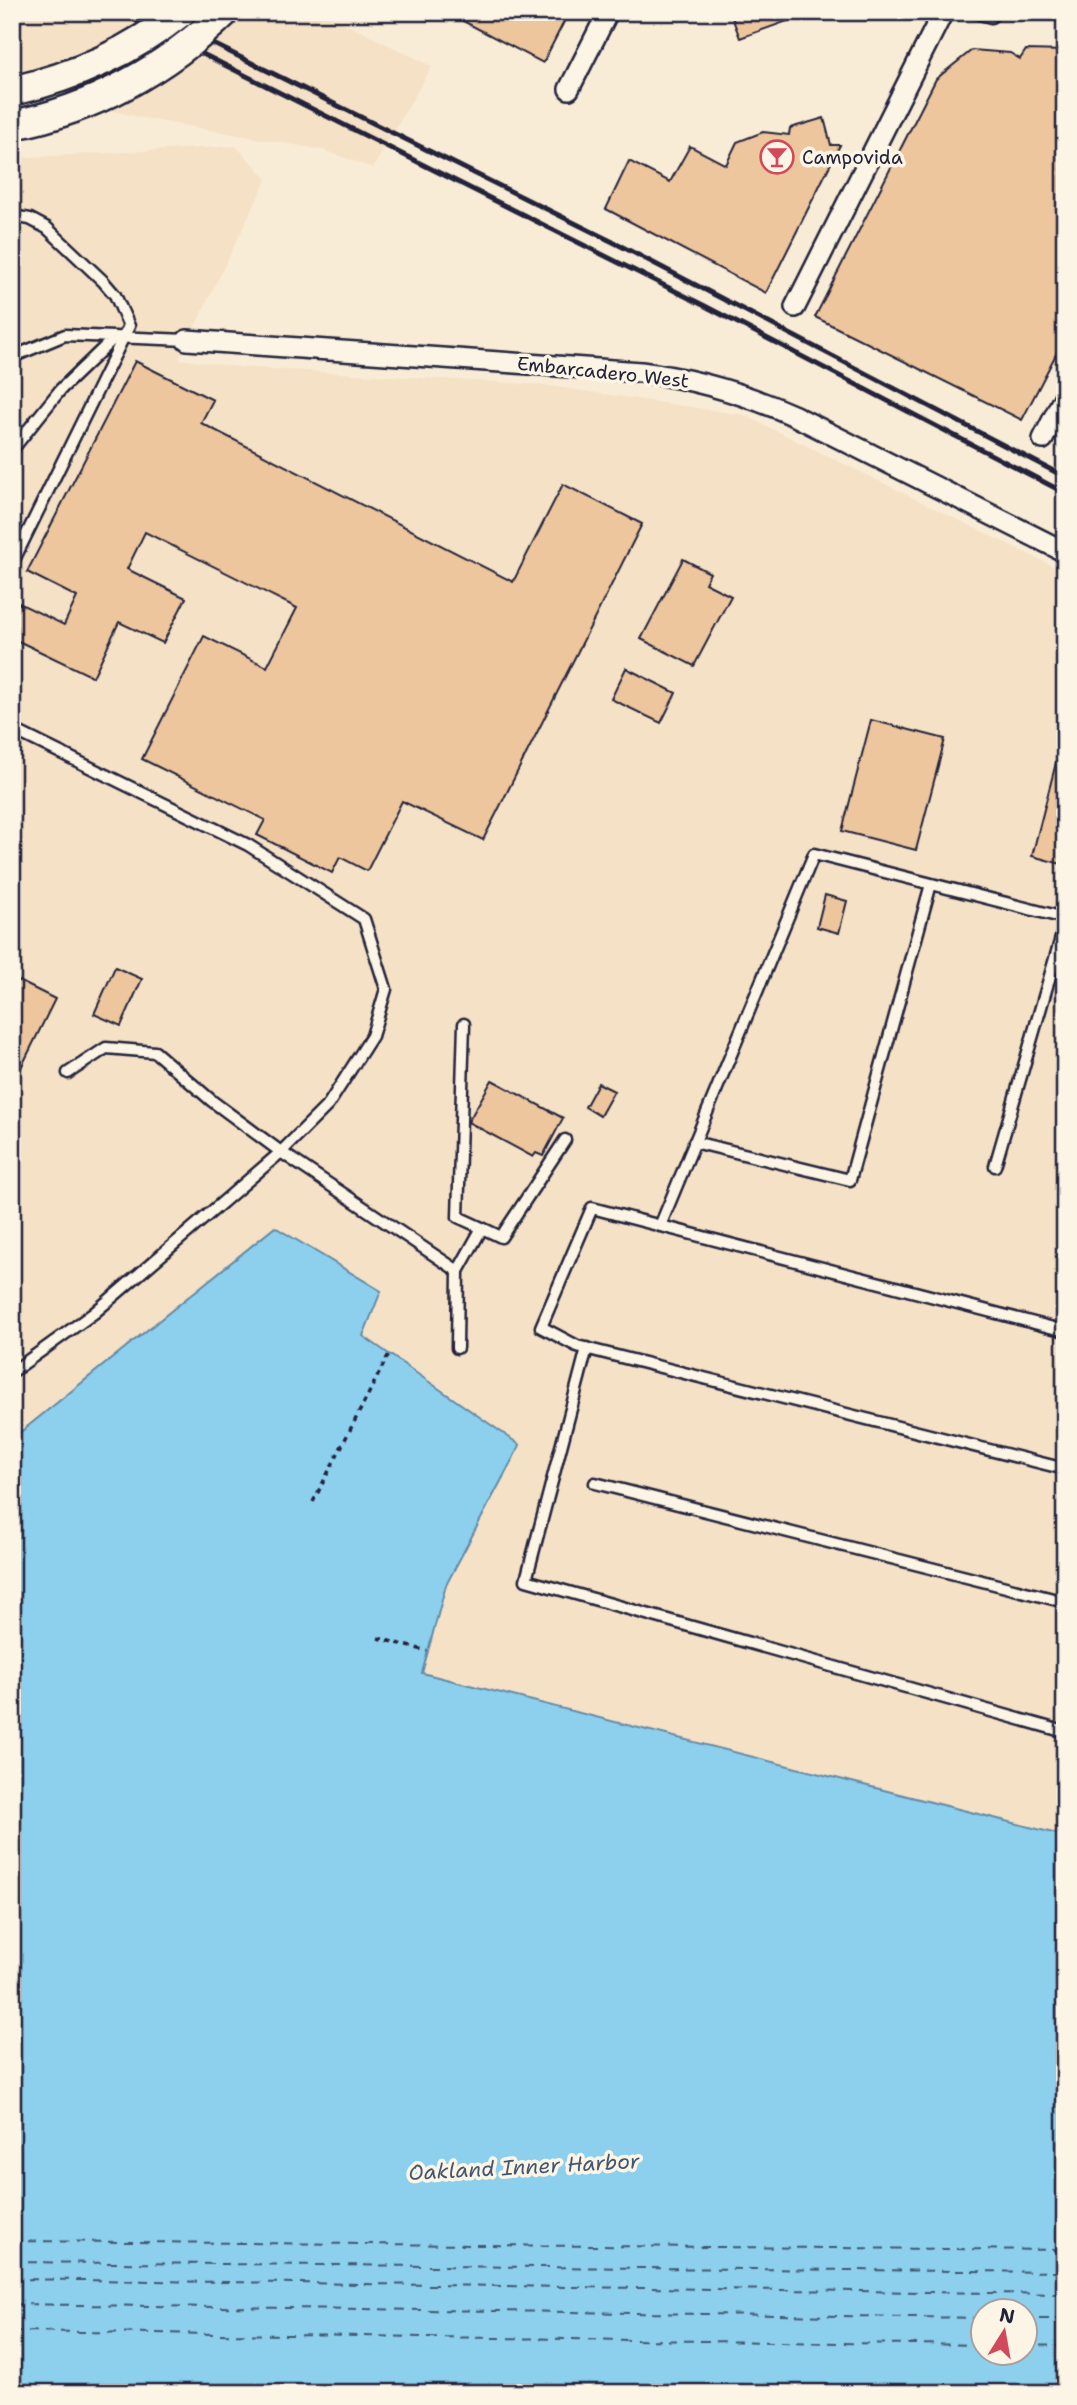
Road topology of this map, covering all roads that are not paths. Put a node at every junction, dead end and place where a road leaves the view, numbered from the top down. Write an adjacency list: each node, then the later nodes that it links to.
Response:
1 (181, 12): 10 (main road, bridge)
2 (225, 12): 11 (main road, bridge)
3 (608, 12): 9 (street)
4 (943, 12): 13 (street)
5 (972, 12): 6 (lane)
6 (997, 12)
7 (1053, 12): 8 (lane)
8 (1065, 18)
9 (569, 89)
10 (12, 90)
11 (12, 125)
12 (12, 216): 14 (lane)
13 (795, 307)
14 (126, 336): 15 (lane); 16 (lane); 22 (lane)
15 (114, 338): 17 (lane); 20 (lane)
16 (187, 340): 21 (street, Embarcadero West)
17 (13, 358)
18 (1065, 395): 19 (street)
19 (1043, 439)
20 (12, 450)
21 (1065, 552)
22 (12, 564)
23 (12, 729): 31 (lane)
24 (931, 884): 25 (lane); 30 (lane); 30 (lane)
25 (1065, 918)
26 (1065, 924): 32 (lane)
27 (464, 1024): 34 (lane)
28 (68, 1073): 31 (lane)
29 (565, 1140): 34 (lane)
30 (694, 1142): 33 (lane)
31 (281, 1152): 35 (lane); 39 (lane)
32 (995, 1166)
33 (660, 1226): 36 (lane); 38 (lane)
34 (482, 1228): 35 (lane)
35 (458, 1271): 37 (lane)
36 (1065, 1331)
37 (457, 1348)
38 (587, 1348): 40 (lane); 43 (lane)
39 (12, 1372)
40 (1065, 1469)
41 (595, 1483): 42 (lane)
42 (1065, 1602)
43 (1065, 1732)

